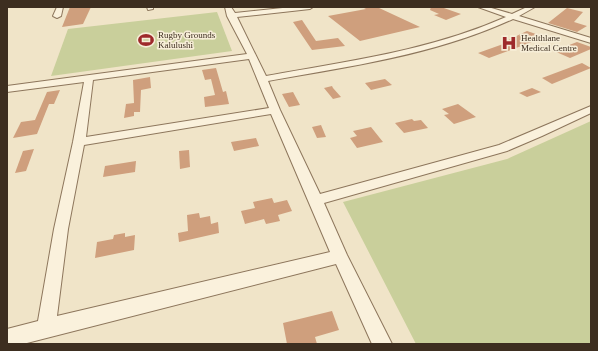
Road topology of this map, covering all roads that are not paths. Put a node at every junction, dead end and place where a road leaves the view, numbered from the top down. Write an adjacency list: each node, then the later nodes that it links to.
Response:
1 (60, 7): 6 (street)
2 (310, 7): 5 (street)
3 (481, 7): 7 (street)
4 (532, 7): 7 (street)
5 (229, 12): 9 (street)
6 (57, 16)
7 (513, 17): 8 (street); 11 (street)
8 (591, 41)
9 (252, 56): 10 (street); 11 (street)
10 (89, 77): 12 (street); 15 (street)
11 (263, 79): 14 (street)
12 (7, 88)
13 (591, 109): 16 (street)
14 (275, 110): 15 (street); 16 (street)
15 (79, 142): 18 (street)
16 (316, 200): 17 (street)
17 (340, 256): 18 (street); 20 (street)
18 (46, 328): 19 (street)
19 (7, 339)
20 (382, 344)

